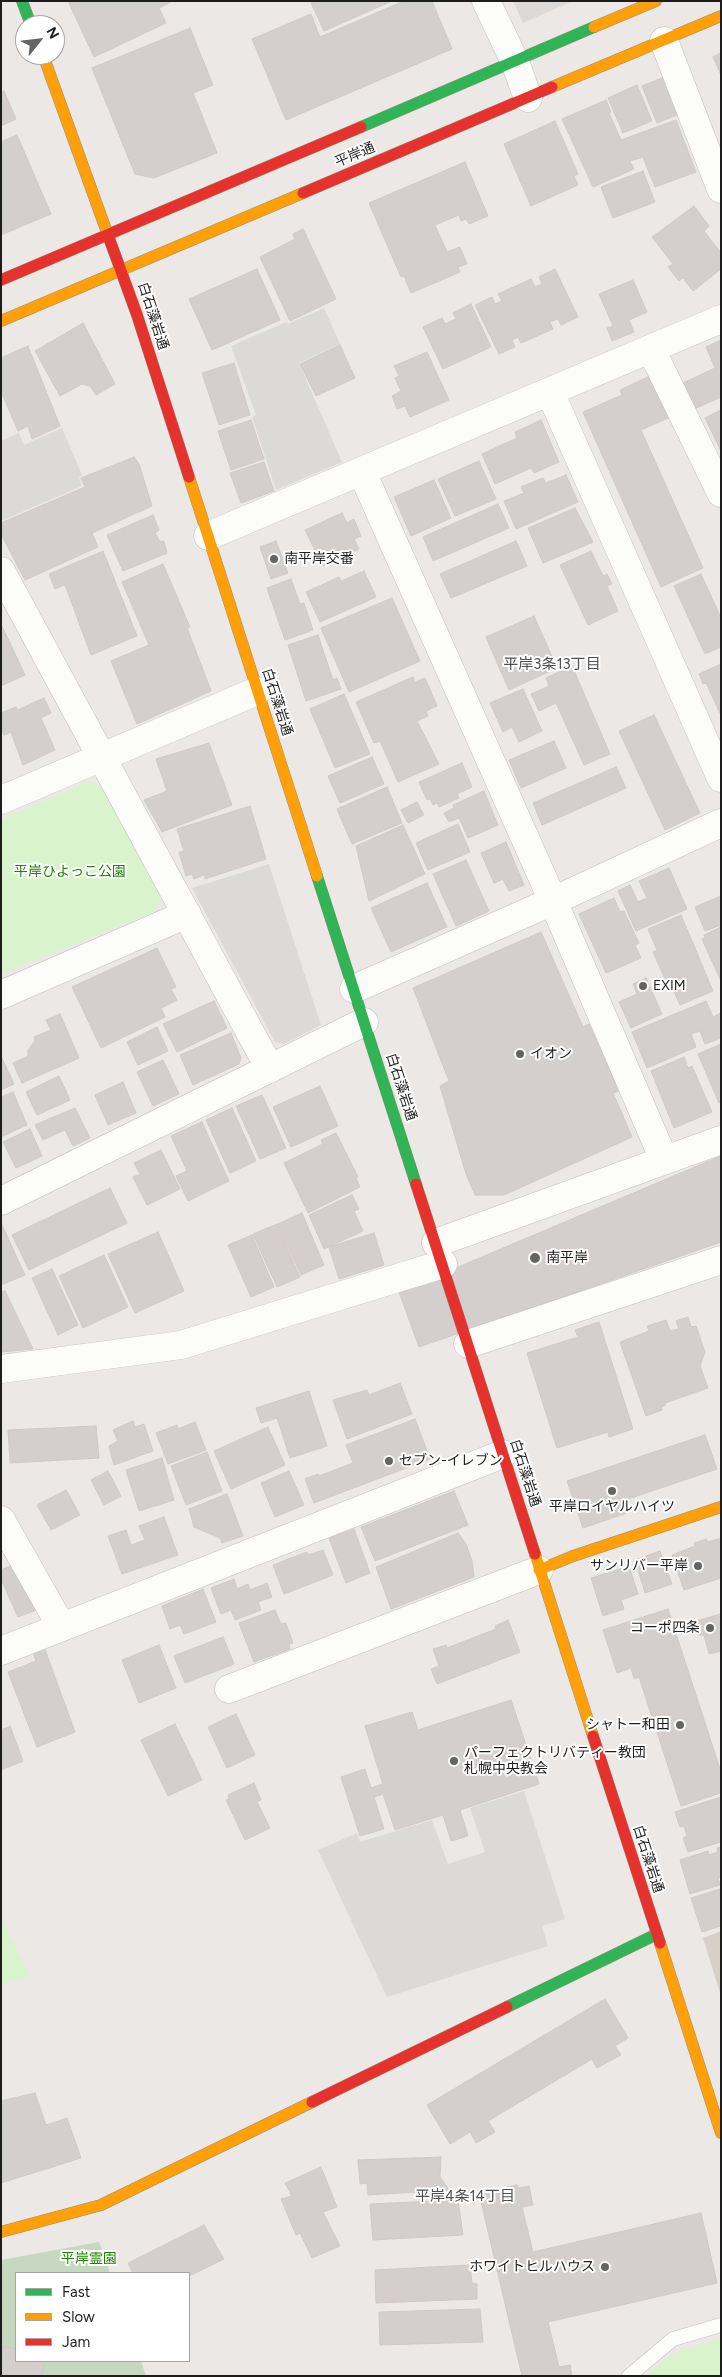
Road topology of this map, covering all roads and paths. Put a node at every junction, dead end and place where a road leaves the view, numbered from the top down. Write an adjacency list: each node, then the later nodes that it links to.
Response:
1 (22, 1): 4 (main road)
2 (486, 1): 7 (street)
3 (656, 1): 7 (main road, 平岸通)
4 (27, 15)
5 (721, 16): 6 (main road, 平岸通)
6 (664, 40): 9 (main road, 平岸通); 10 (street)
7 (515, 62): 9 (street); 11 (main road, 平岸通)
8 (47, 65): 11 (main road, 白石藻岩通)
9 (528, 98): 12 (main road, 平岸通)
10 (721, 189)
11 (109, 234): 12 (main road, 白石藻岩通); 13 (main road, 平岸通)
12 (121, 270): 15 (main road, 平岸通); 20 (main road, 白石藻岩通)
13 (1, 280)
14 (721, 319): 16 (street)
15 (1, 321)
16 (652, 349): 17 (street); 19 (street)
17 (550, 392): 18 (street); 24 (street)
18 (362, 472): 20 (street); 27 (street)
19 (721, 493)
20 (208, 536): 22 (main road, 白石藻岩通)
21 (1, 571): 23 (street)
22 (257, 691): 23 (street); 29 (main road, 白石藻岩通)
23 (101, 757): 25 (street); 28 (street)
24 (721, 778)
25 (1, 800)
26 (721, 823): 27 (street)
27 (553, 901): 29 (street); 34 (street)
28 (187, 914): 30 (street); 32 (street)
29 (354, 989): 31 (main road, 白石藻岩通)
30 (1, 995)
31 (364, 1022): 32 (street); 36 (main road, 白石藻岩通)
32 (270, 1069): 35 (street)
33 (721, 1140): 34 (street)
34 (664, 1160): 36 (street)
35 (1, 1201)
36 (440, 1253): 38 (main road, 白石藻岩通); 39 (street)
37 (721, 1260): 38 (street)
38 (468, 1344): 40 (main road, 白石藻岩通)
39 (1, 1369)
40 (503, 1454): 43 (main road, 白石藻岩通); 44 (street)
41 (721, 1507): 43 (main road)
42 (1, 1520): 44 (street)
43 (540, 1570): 46 (street); 47 (main road, 白石藻岩通)
44 (61, 1626): 45 (street)
45 (1, 1651)
46 (230, 1689)
47 (657, 1934): 48 (main road, 白石藻岩通); 49 (main road)
48 (721, 2133)
49 (1, 2232)
50 (721, 2325): 51 (lane)
51 (629, 2376)

